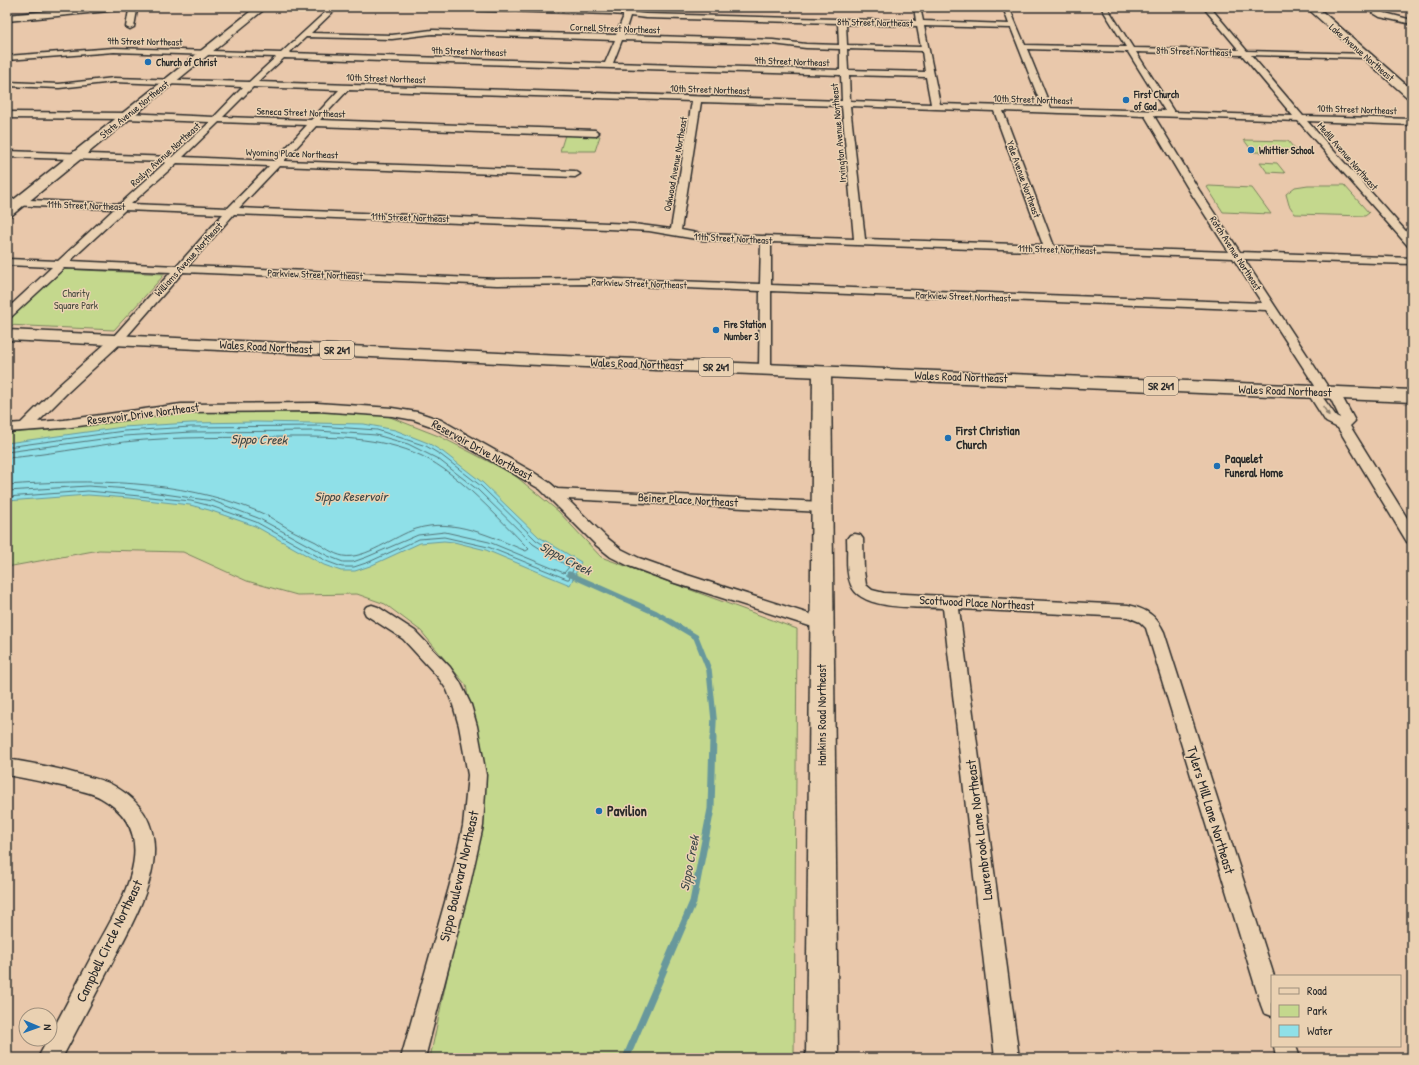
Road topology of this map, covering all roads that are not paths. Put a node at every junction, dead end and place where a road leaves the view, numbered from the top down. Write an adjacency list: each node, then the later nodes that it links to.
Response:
1 (119, 7): 13 (street)
2 (132, 7): 18 (street)
3 (262, 7): 25 (street, State Avenue Northeast)
4 (335, 7): 19 (street, Roslyn Avenue Northeast)
5 (424, 7): 12 (street, 8th Street Northeast)
6 (917, 7): 16 (street)
7 (1006, 7): 17 (street)
8 (1104, 7): 24 (street)
9 (1206, 7): 26 (street, Medill Avenue Northeast)
10 (1311, 7): 28 (street, Lake Avenue Northeast)
11 (1366, 7): 15 (street)
12 (626, 11): 14 (street, 8th Street Northeast); 20 (street)
13 (7, 18)
14 (842, 22): 16 (street, 8th Street Northeast); 22 (street, Irvington Avenue Northeast)
15 (1412, 22)
16 (920, 24): 17 (street, 8th Street Northeast); 23 (street)
17 (1013, 26): 21 (street)
18 (130, 27)
19 (304, 35): 20 (street, Cornell Street Northeast); 27 (street, Roslyn Avenue Northeast)
20 (619, 38): 22 (street, Cornell Street Northeast); 30 (street)
21 (1021, 46): 24 (street, 8th Street Northeast); 42 (street)
22 (842, 47): 23 (street, Cornell Street Northeast); 31 (street, Irvington Avenue Northeast)
23 (925, 49): 32 (street)
24 (1129, 49): 26 (street, 8th Street Northeast); 44 (street)
25 (205, 53): 27 (street, 9th Street Northeast); 29 (street, 9th Street Northeast); 33 (street, State Avenue Northeast)
26 (1244, 53): 28 (street, 8th Street Northeast); 47 (street, Medill Avenue Northeast)
27 (283, 55): 30 (street, 9th Street Northeast); 35 (street, Roslyn Avenue Northeast)
28 (1367, 56): 37 (street, Lake Avenue Northeast)
29 (7, 58)
30 (608, 65): 31 (street, 9th Street Northeast)
31 (844, 72): 32 (street, 9th Street Northeast); 39 (street, Irvington Avenue Northeast)
32 (930, 75): 40 (street)
33 (168, 82): 34 (street, 10th Street Northeast); 35 (street, 10th Street Northeast); 46 (street, State Avenue Northeast)
34 (7, 84)
35 (250, 84): 36 (street, 10th Street Northeast); 48 (street, Roslyn Avenue Northeast)
36 (346, 87): 38 (street, 10th Street Northeast); 50 (street, Williams Avenue Northeast)
37 (1412, 96)
38 (698, 99): 39 (street, 10th Street Northeast); 61 (street, Oakwood Avenue Northeast)
39 (846, 104): 40 (street, 10th Street Northeast); 63 (street, Irvington Avenue Northeast)
40 (936, 107): 41 (street, 10th Street Northeast)
41 (998, 110): 42 (street, 10th Street Northeast); 65 (street, Yale Avenue Northeast)
42 (1048, 111): 43 (street, 10th Street Northeast)
43 (1148, 114): 44 (street, 10th Street Northeast); 66 (street, Rotch Avenue Northeast)
44 (1171, 114): 47 (street, 10th Street Northeast)
45 (7, 115): 46 (street, Seneca Street Northeast)
46 (126, 116): 48 (street, Seneca Street Northeast); 53 (street, State Avenue Northeast)
47 (1301, 118): 49 (street, 10th Street Northeast); 64 (street, Medill Avenue Northeast)
48 (216, 120): 50 (street, Seneca Street Northeast); 54 (street, Roslyn Avenue Northeast)
49 (1412, 122)
50 (314, 123): 51 (street, Seneca Street Northeast); 55 (street, Williams Avenue Northeast)
51 (595, 133)
52 (7, 154): 53 (street, Wyoming Place Northeast)
53 (76, 156): 54 (street, Wyoming Place Northeast); 57 (street, State Avenue Northeast)
54 (174, 160): 55 (street, Wyoming Place Northeast); 58 (street, Roslyn Avenue Northeast)
55 (277, 164): 56 (street, Wyoming Place Northeast); 59 (street, Williams Avenue Northeast)
56 (575, 174)
57 (12, 202): 58 (street, 11th Street Northeast); 60 (street, State Avenue Northeast)
58 (123, 206): 59 (street, 11th Street Northeast); 69 (street, Roslyn Avenue Northeast)
59 (232, 210): 61 (street, 11th Street Northeast); 70 (street, Williams Avenue Northeast)
60 (7, 212)
61 (675, 233): 62 (street, 11th Street Northeast)
62 (766, 240): 63 (street, 11th Street Northeast); 71 (street)
63 (860, 243): 65 (street, 11th Street Northeast)
64 (1412, 244)
65 (1050, 249): 66 (street, 11th Street Northeast)
66 (1237, 256): 67 (street, 11th Street Northeast); 72 (street, Rotch Avenue Northeast)
67 (1412, 261)
68 (7, 262): 69 (street, Parkview Street Northeast)
69 (62, 264): 70 (street, Parkview Street Northeast); 73 (street, Roslyn Avenue Northeast)
70 (178, 270): 71 (street, Parkview Street Northeast); 75 (street, Williams Avenue Northeast)
71 (765, 288): 72 (street, Parkview Street Northeast); 76 (street)
72 (1271, 307): 78 (street, Rotch Avenue Northeast)
73 (7, 315)
74 (7, 334): 75 (main road, Wales Road Northeast / SR 241)
75 (117, 340): 76 (main road, Wales Road Northeast / SR 241); 81 (street, Williams Avenue Northeast)
76 (765, 370): 77 (main road, Wales Road Northeast / SR 241)
77 (822, 372): 78 (main road, Wales Road Northeast / SR 241); 84 (street, Hankins Road Northeast)
78 (1324, 392): 79 (main road, Wales Road Northeast / SR 241); 80 (street, one-way to 80); 80 (street)
79 (1412, 396)
80 (1343, 425): 85 (street)
81 (25, 427): 82 (street, Reservoir Drive Northeast); 83 (street, Reservoir Drive Northeast)
82 (7, 428)
83 (554, 494): 84 (street, Beiner Place Northeast); 90 (street, Reservoir Drive Northeast)
84 (822, 507): 90 (street, Hankins Road Northeast)
85 (1412, 538)
86 (855, 539): 87 (street, Scottwood Place Northeast)
87 (950, 602): 89 (street, Scottwood Place Northeast); 97 (street, Laurenbrook Lane Northeast)
88 (372, 612): 95 (street, Sippo Boulevard Northeast)
89 (1145, 617): 92 (street, Tylers Mill Lane Northeast)
90 (822, 624): 96 (street, Hankins Road Northeast)
91 (7, 767): 94 (street, Campbell Circle Northeast)
92 (1271, 1002)
93 (1285, 1047): 98 (street)
94 (50, 1058)
95 (412, 1058)
96 (822, 1058)
97 (1007, 1058)
98 (1288, 1058)

